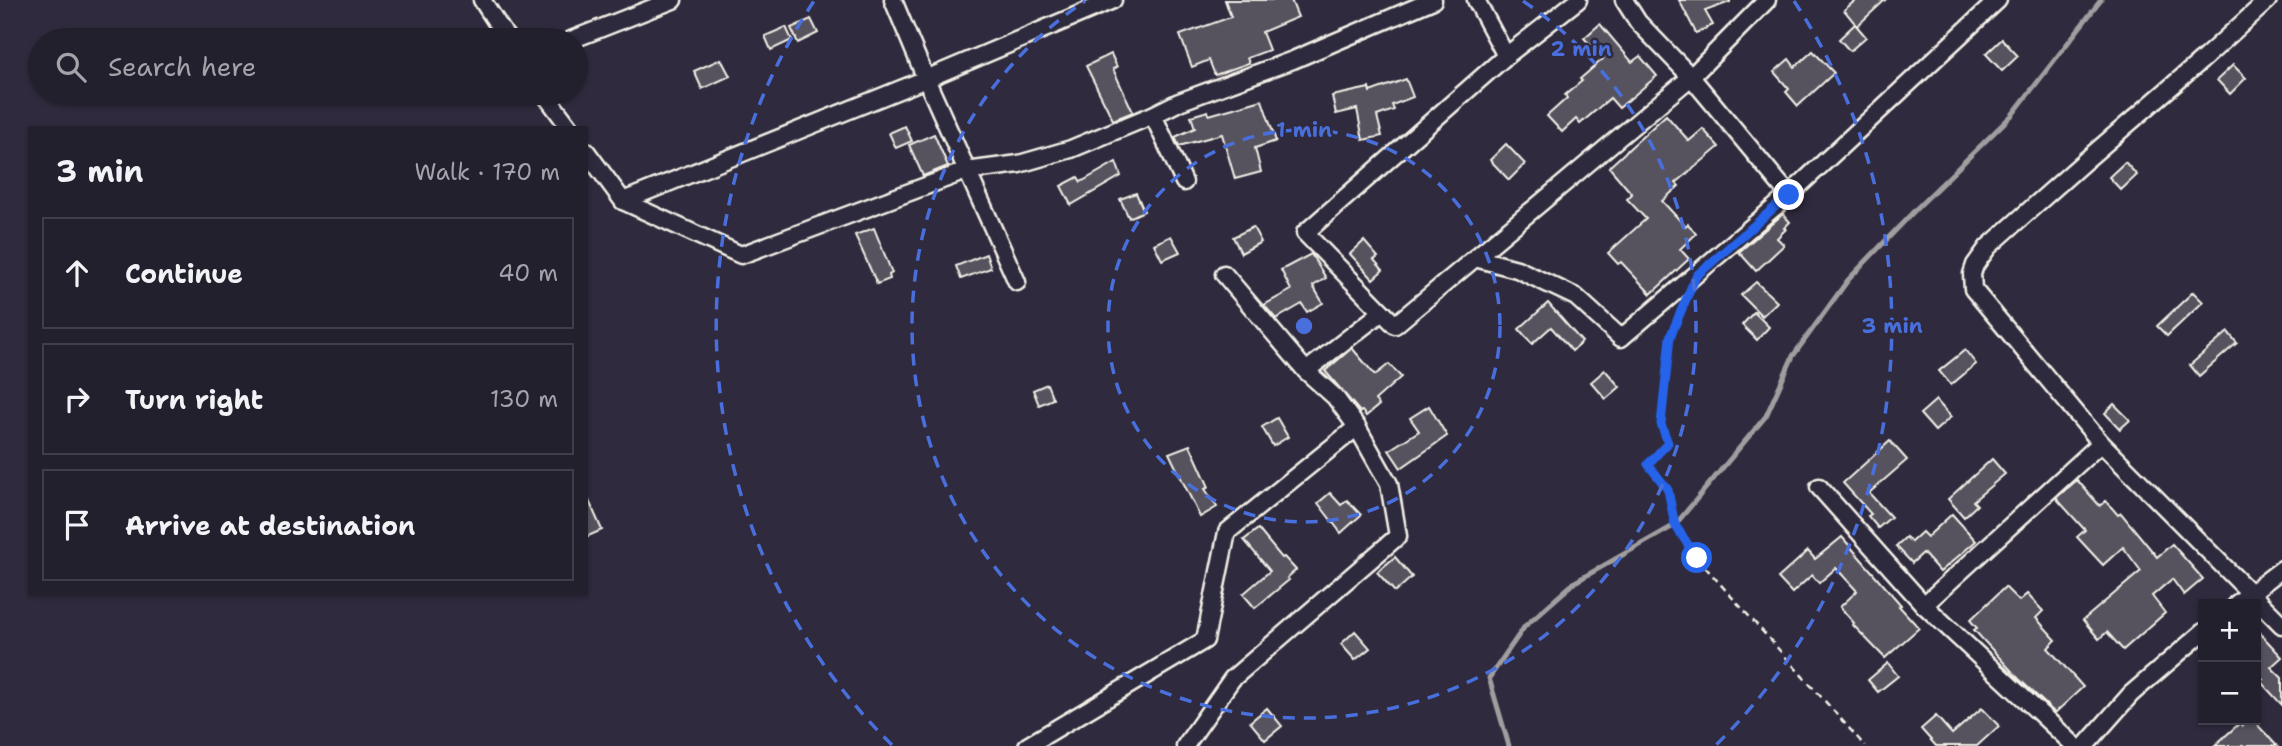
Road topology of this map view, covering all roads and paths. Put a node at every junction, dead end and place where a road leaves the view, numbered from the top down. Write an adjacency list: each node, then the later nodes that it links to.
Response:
1 (482, 0): 12 (street)
2 (673, 0): 13 (street)
3 (893, 0): 16 (street)
4 (1113, 0): 16 (street)
5 (1433, 0): 18 (street)
6 (1476, 0): 14 (street)
7 (1578, 0): 14 (street)
8 (1624, 0): 15 (street)
9 (1767, 0): 15 (street)
10 (1998, 0): 23 (street)
11 (2268, 0): 32 (street)
12 (500, 28)
13 (588, 33)
14 (1506, 56): 29 (street)
15 (1691, 77): 23 (street); 25 (street)
16 (926, 79): 21 (street); 24 (street)
17 (553, 105): 19 (street)
18 (1153, 115): 21 (street); 22 (street)
19 (569, 126)
20 (588, 154): 24 (street)
21 (966, 171): 24 (street); 27 (street)
22 (1184, 182)
23 (1789, 195): 25 (street)
24 (623, 201)
25 (1475, 258): 29 (street)
26 (1224, 275): 30 (street)
27 (1017, 282)
28 (1685, 300): 42 (path)
29 (1382, 312): 30 (street)
30 (1306, 371): 31 (street)
31 (1357, 427): 40 (street); 41 (street)
32 (2101, 443): 35 (street); 37 (street)
33 (1819, 487): 37 (street)
34 (2282, 569): 35 (street)
35 (2251, 591): 36 (street); 38 (street)
36 (2242, 599)
37 (1924, 605): 43 (street)
38 (2282, 625)
39 (2198, 636): 44 (street)
40 (1027, 746)
41 (1185, 746)
42 (1865, 746)
43 (2076, 746)
44 (2085, 746)

